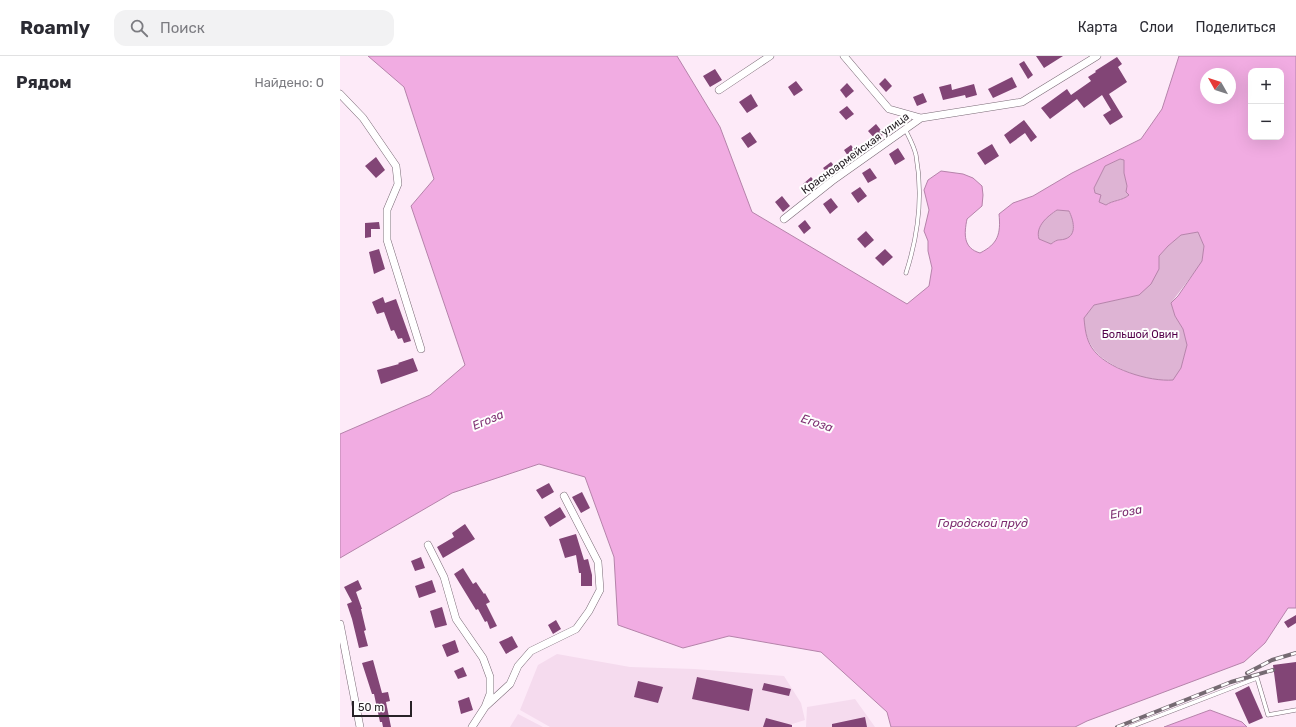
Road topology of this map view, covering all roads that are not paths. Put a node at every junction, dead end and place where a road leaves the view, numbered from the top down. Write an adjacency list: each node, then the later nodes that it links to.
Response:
1 (770, 56): 4 (street)
2 (844, 56): 6 (street)
3 (1097, 56): 6 (street, Красноармейская улица)
4 (719, 90)
5 (340, 94): 10 (street)
6 (921, 118): 7 (street, Красноармейская улица)
7 (905, 129): 8 (street, Красноармейская улица); 9 (lane)
8 (784, 219)
9 (906, 273)
10 (421, 349)
11 (564, 496): 14 (street)
12 (428, 545): 14 (street)
13 (340, 624): 16 (street)
14 (485, 707): 17 (street)
15 (1296, 710): 18 (lane)
16 (360, 727)
17 (472, 727)
18 (1130, 727)

